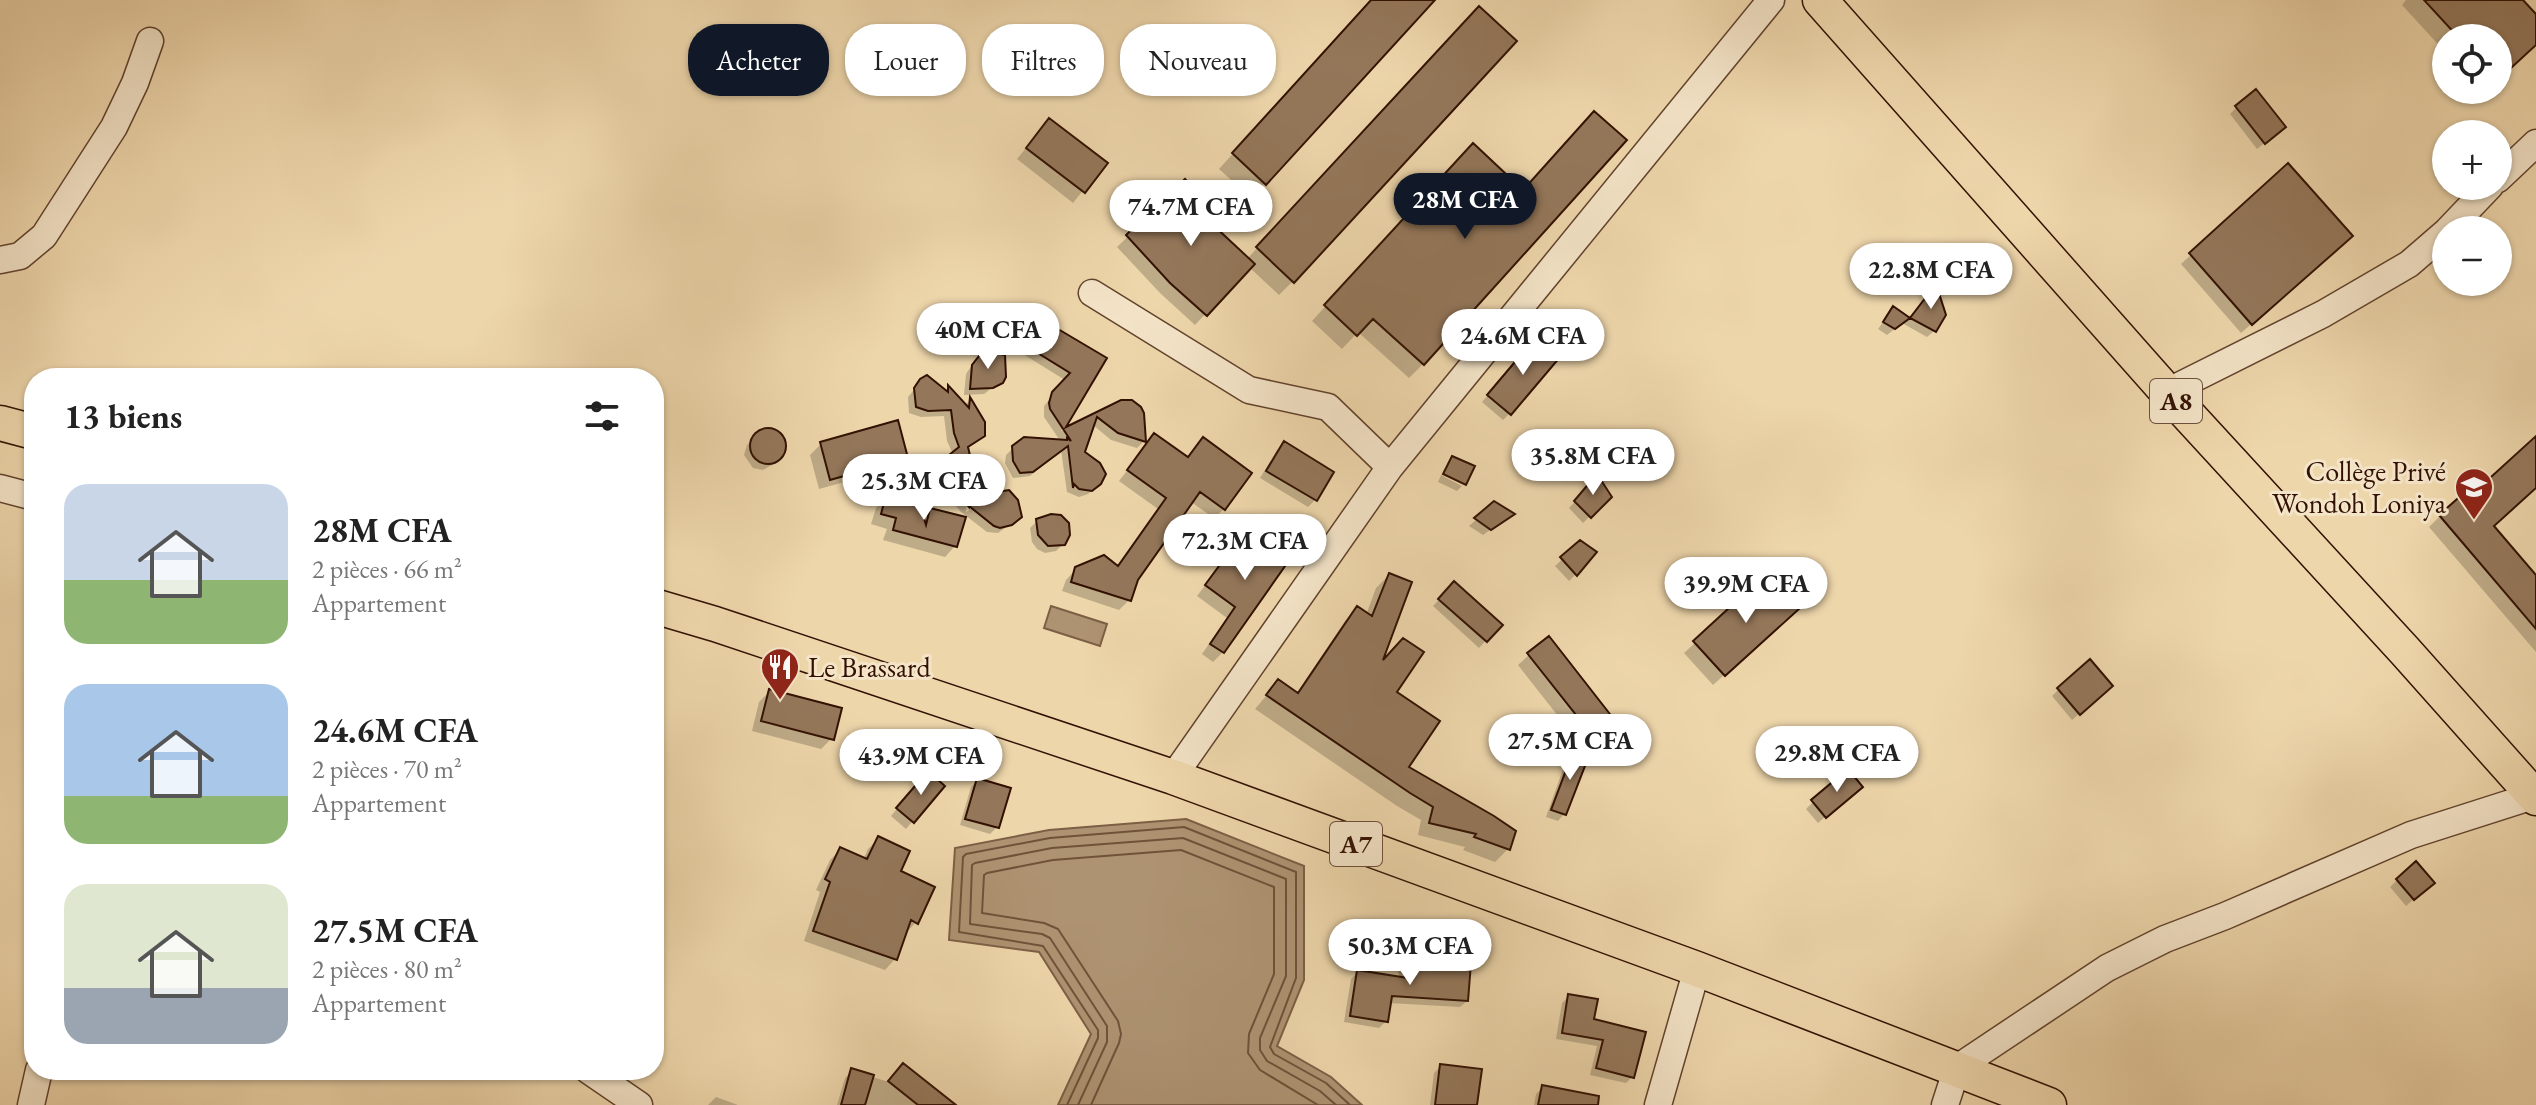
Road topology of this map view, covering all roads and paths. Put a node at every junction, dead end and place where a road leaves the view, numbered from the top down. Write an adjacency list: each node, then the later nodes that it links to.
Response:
1 (1771, 0): 14 (street)
2 (1820, 0): 11 (main road, A8)
3 (150, 41): 9 (street)
4 (2536, 143): 5 (street)
5 (2512, 166)
6 (2477, 200): 7 (street)
7 (2461, 216)
8 (2432, 244): 11 (street)
9 (0, 260)
10 (1092, 293): 14 (street)
11 (2167, 392): 19 (main road, A8)
12 (0, 423): 13 (main road)
13 (24, 429)
14 (1390, 467): 18 (street)
15 (0, 488): 16 (street)
16 (24, 494)
17 (664, 609): 18 (main road, A7)
18 (1173, 777): 20 (main road, A7)
19 (2535, 796): 21 (street)
20 (1697, 969): 21 (main road, A7); 26 (street)
21 (1957, 1068): 27 (street); 28 (main road, A7)
22 (37, 1080): 24 (street)
23 (603, 1080): 25 (street)
24 (31, 1105)
25 (639, 1105)
26 (1658, 1105)
27 (1945, 1105)
28 (2049, 1105)

